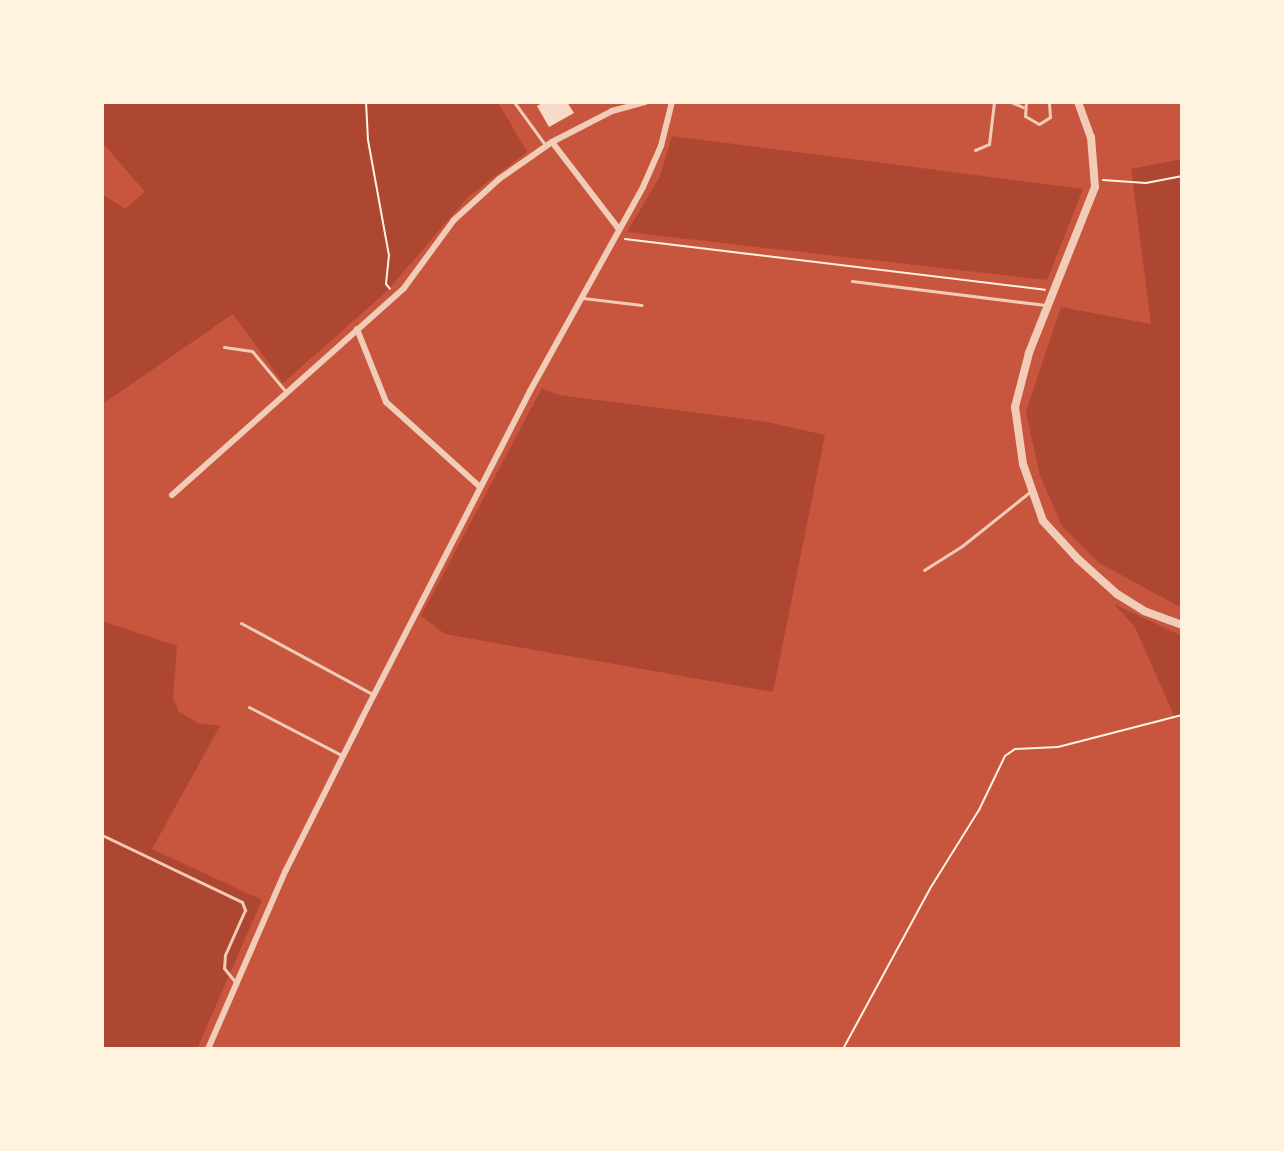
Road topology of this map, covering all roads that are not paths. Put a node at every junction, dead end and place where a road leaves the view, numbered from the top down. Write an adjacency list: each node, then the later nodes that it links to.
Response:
1 (514, 102): 10 (lane)
2 (645, 102): 10 (street)
3 (672, 102): 12 (street)
4 (994, 102): 11 (lane)
5 (1011, 102): 9 (lane)
6 (1026, 102): 9 (lane)
7 (1049, 102): 9 (lane)
8 (1078, 102): 15 (street)
9 (1023, 107)
10 (549, 144): 12 (street); 17 (street)
11 (975, 150)
12 (618, 228): 14 (street)
13 (852, 281): 15 (lane)
14 (581, 297): 16 (lane); 20 (street)
15 (1048, 305): 21 (street)
16 (642, 306)
17 (357, 329): 19 (street); 20 (street)
18 (224, 347): 19 (lane)
19 (287, 393): 22 (street)
20 (480, 487): 26 (street)
21 (1033, 490): 23 (lane); 25 (street)
22 (172, 495)
23 (924, 570)
24 (241, 623): 26 (lane)
25 (1182, 625)
26 (374, 695): 28 (street)
27 (249, 707): 28 (lane)
28 (343, 756): 30 (street)
29 (102, 835): 30 (lane)
30 (237, 984): 31 (street)
31 (208, 1049)

